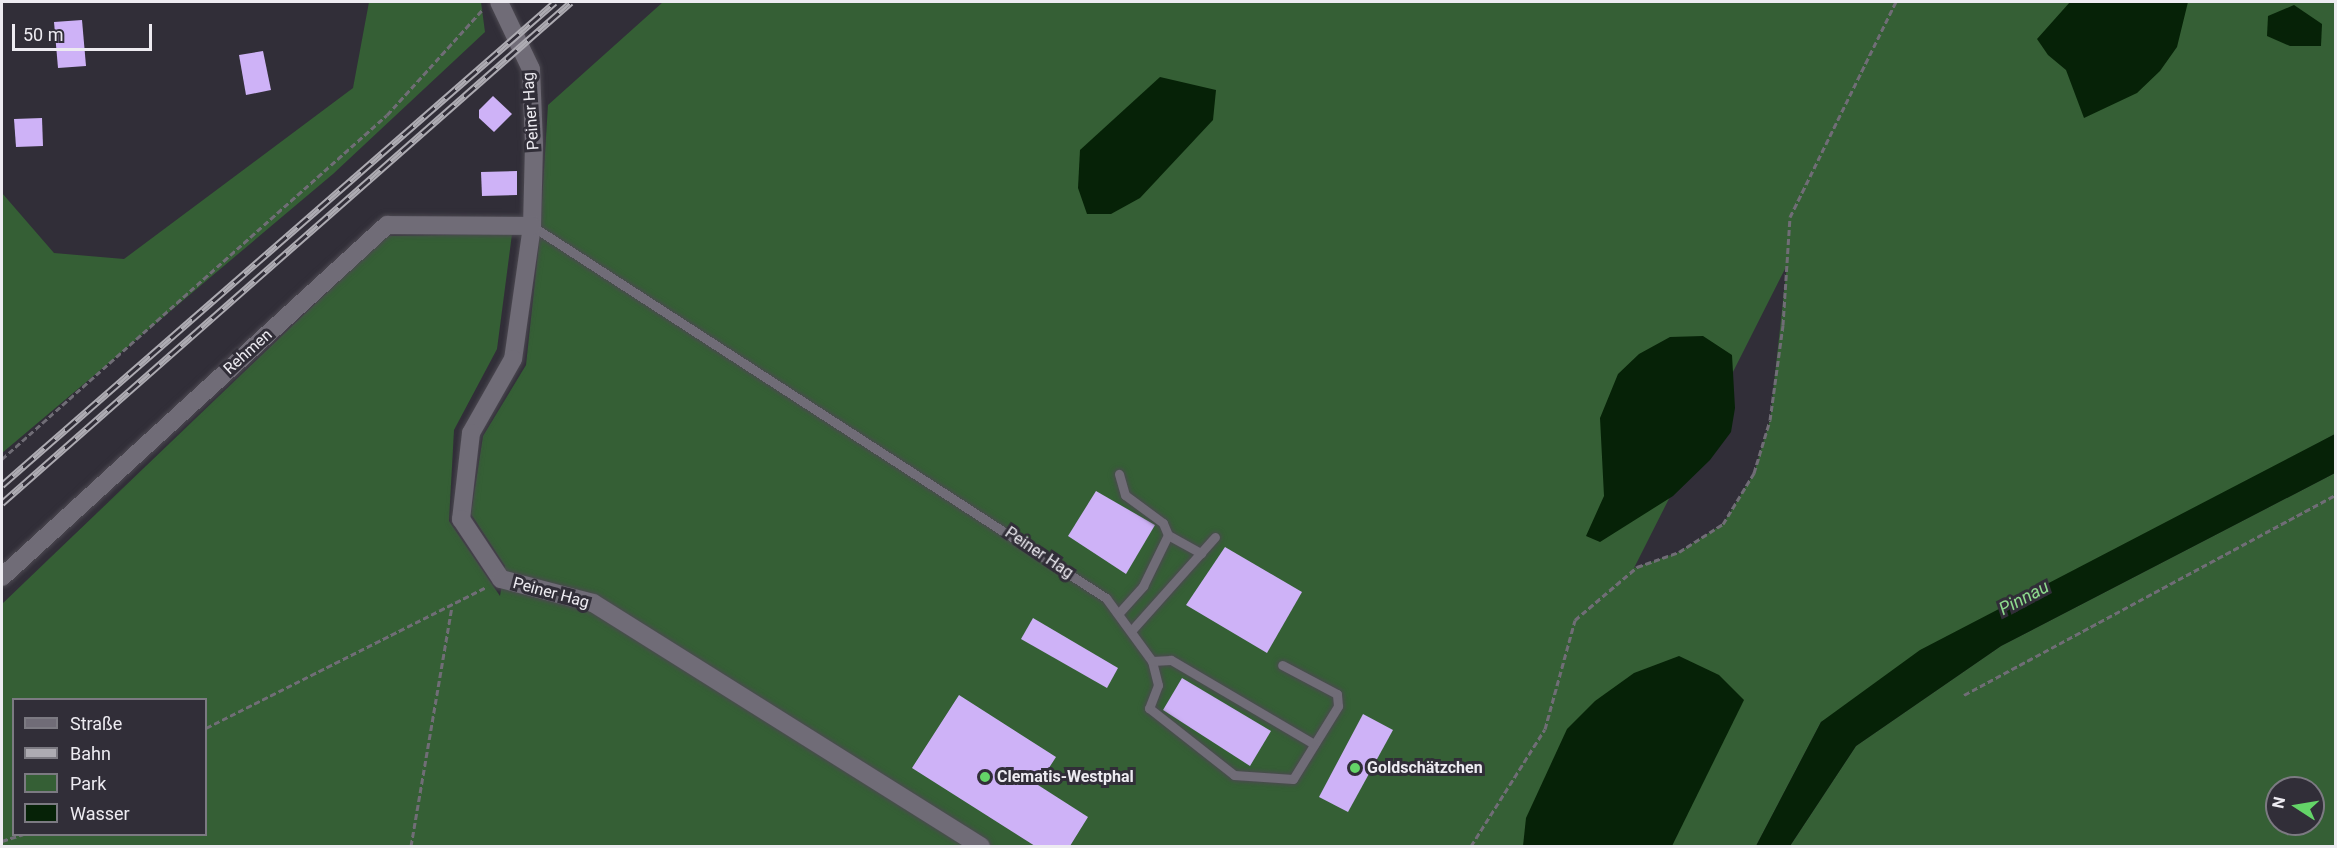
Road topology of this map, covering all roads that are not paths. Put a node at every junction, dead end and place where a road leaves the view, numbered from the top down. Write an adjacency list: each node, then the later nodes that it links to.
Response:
1 (499, 2): 2 (street, Peiner Hag)
2 (532, 226): 7 (street, Rehmen); 8 (lane, Peiner Hag); 13 (street, Peiner Hag)
3 (1119, 474): 4 (lane)
4 (1168, 535): 6 (lane); 8 (lane)
5 (1215, 537): 6 (lane)
6 (1201, 554): 9 (lane)
7 (2, 577)
8 (1118, 614): 9 (lane, Peiner Hag)
9 (1131, 631): 10 (lane, Peiner Hag)
10 (1152, 661): 12 (lane); 12 (lane, Peiner Hag)
11 (1282, 665): 12 (lane)
12 (1314, 744)
13 (981, 846)

